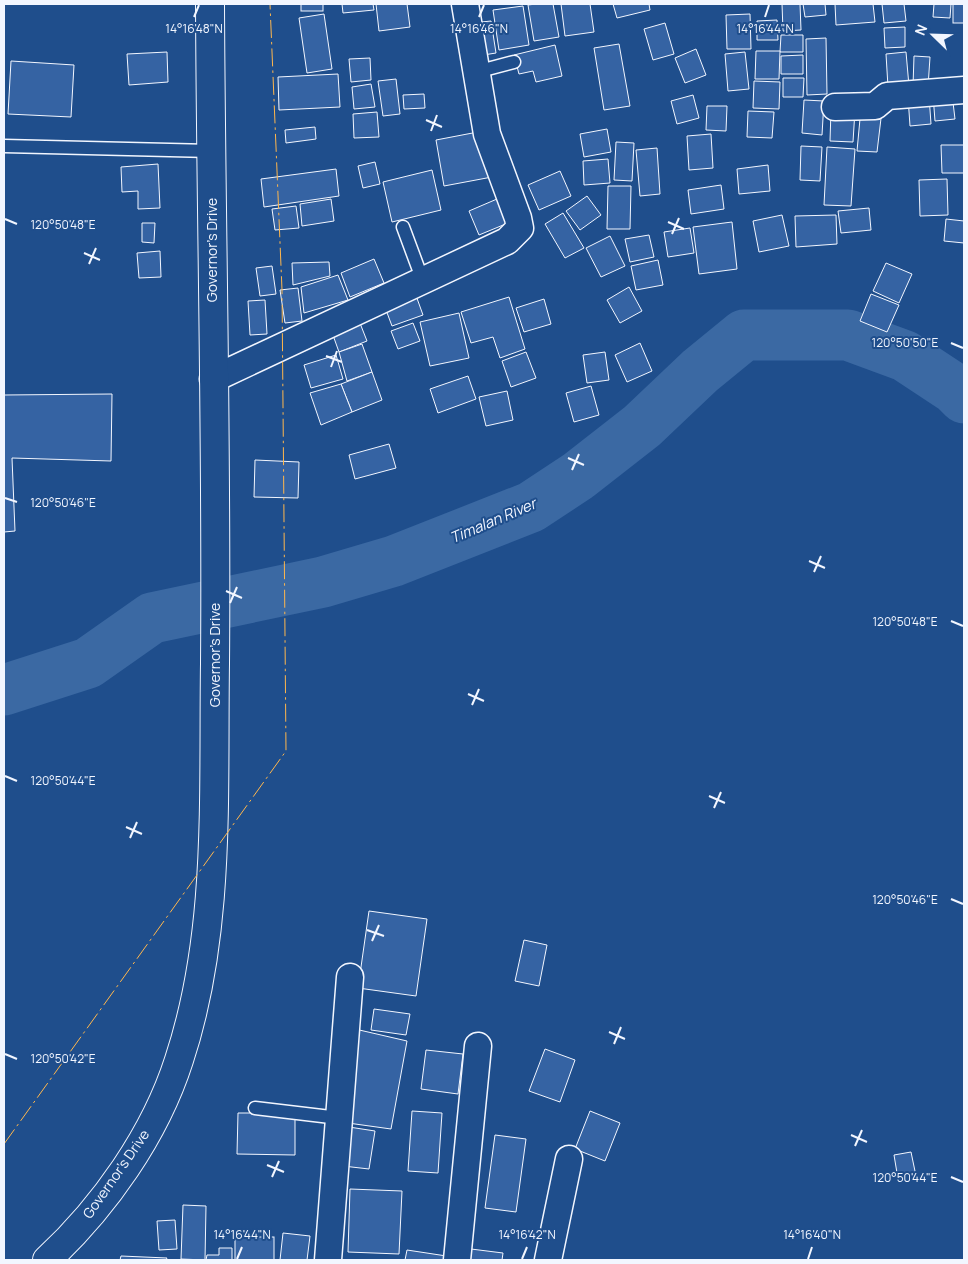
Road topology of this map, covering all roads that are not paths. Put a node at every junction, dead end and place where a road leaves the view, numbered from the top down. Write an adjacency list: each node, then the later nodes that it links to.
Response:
1 (210, 4): 8 (main road, Governor's Drive)
2 (464, 4): 4 (street)
3 (514, 62): 4 (lane)
4 (476, 72): 10 (street)
5 (964, 90): 6 (street)
6 (835, 108)
7 (4, 146): 8 (lane)
8 (211, 151): 11 (main road, Governor's Drive)
9 (403, 227): 10 (lane)
10 (423, 281): 11 (street)
11 (213, 379): 17 (main road, Governor's Drive)
12 (350, 977): 15 (street)
13 (478, 1046): 19 (street)
14 (255, 1108): 15 (lane)
15 (339, 1118): 18 (street)
16 (569, 1159): 20 (street)
17 (47, 1260)
18 (328, 1260)
19 (456, 1260)
20 (548, 1260)

